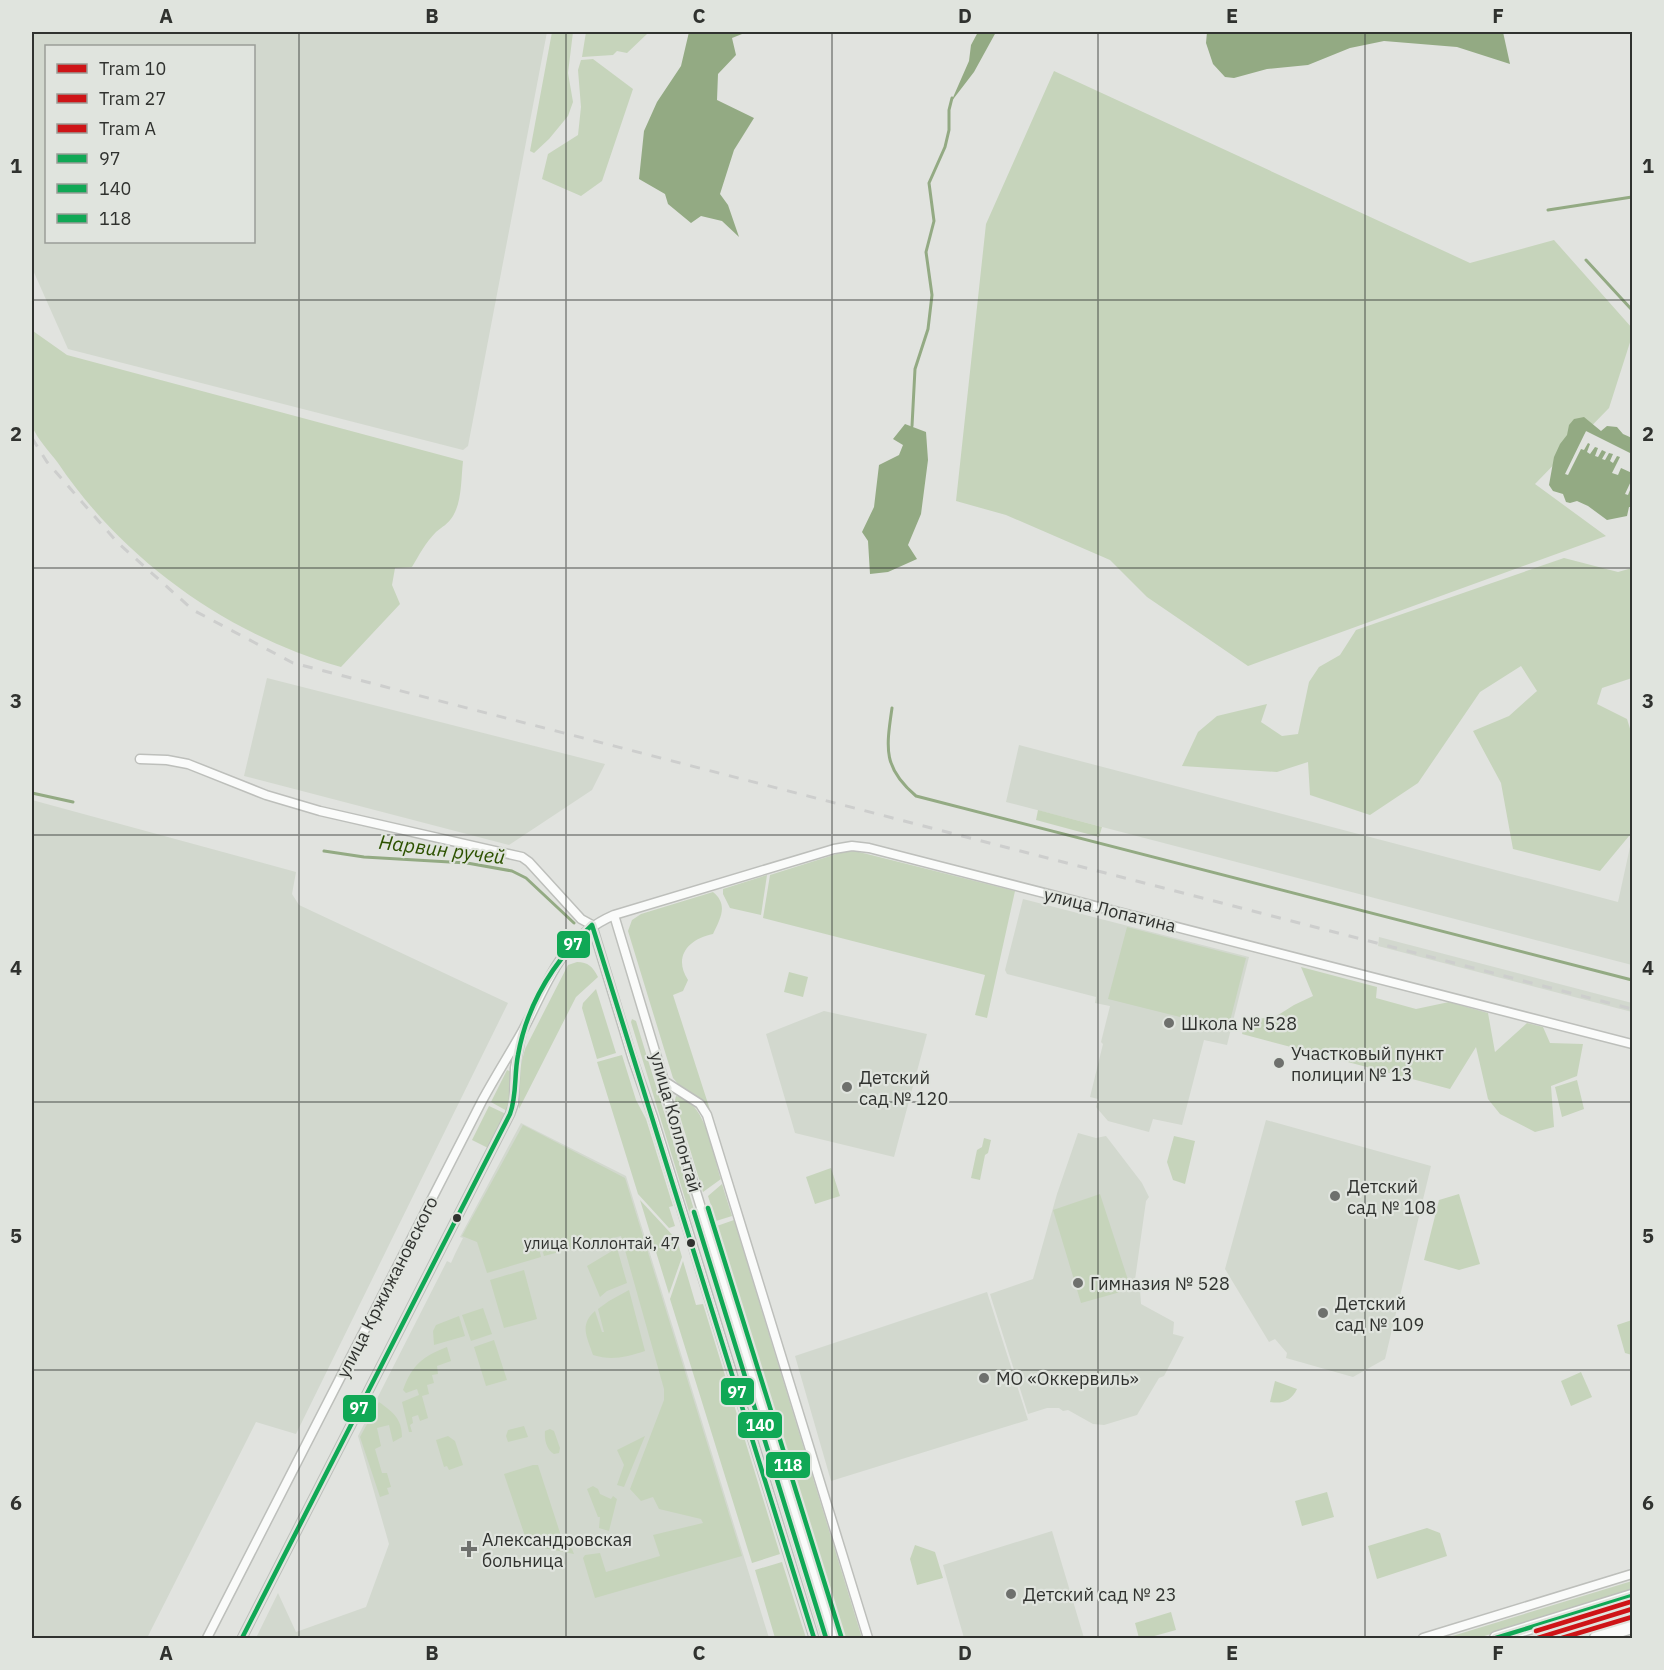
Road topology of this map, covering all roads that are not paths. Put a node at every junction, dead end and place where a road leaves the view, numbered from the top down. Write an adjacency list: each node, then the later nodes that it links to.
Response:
1 (140, 759): 3 (street)
2 (614, 915): 3 (street, улица Лопатина); 5 (street, улица Лопатина); 8 (street, улица Коллонтай)
3 (591, 926): 4 (street, улица Кржижановского); 14 (street, улица Коллонтай)
4 (521, 1033): 6 (street, улица Кржижановского); 7 (street, улица Кржижановского)
5 (1632, 1044)
6 (503, 1062): 7 (street); 12 (street, улица Кржижановского)
7 (515, 1068): 13 (street, улица Кржижановского)
8 (664, 1081): 15 (street, улица Коллонтай); 16 (street)
9 (1632, 1574): 17 (street)
10 (1632, 1596): 18 (main road)
11 (1632, 1627): 19 (main road)
12 (207, 1638)
13 (242, 1638)
14 (814, 1638)
15 (834, 1638)
16 (868, 1638)
17 (1423, 1638)
18 (1496, 1638)
19 (1596, 1638)

